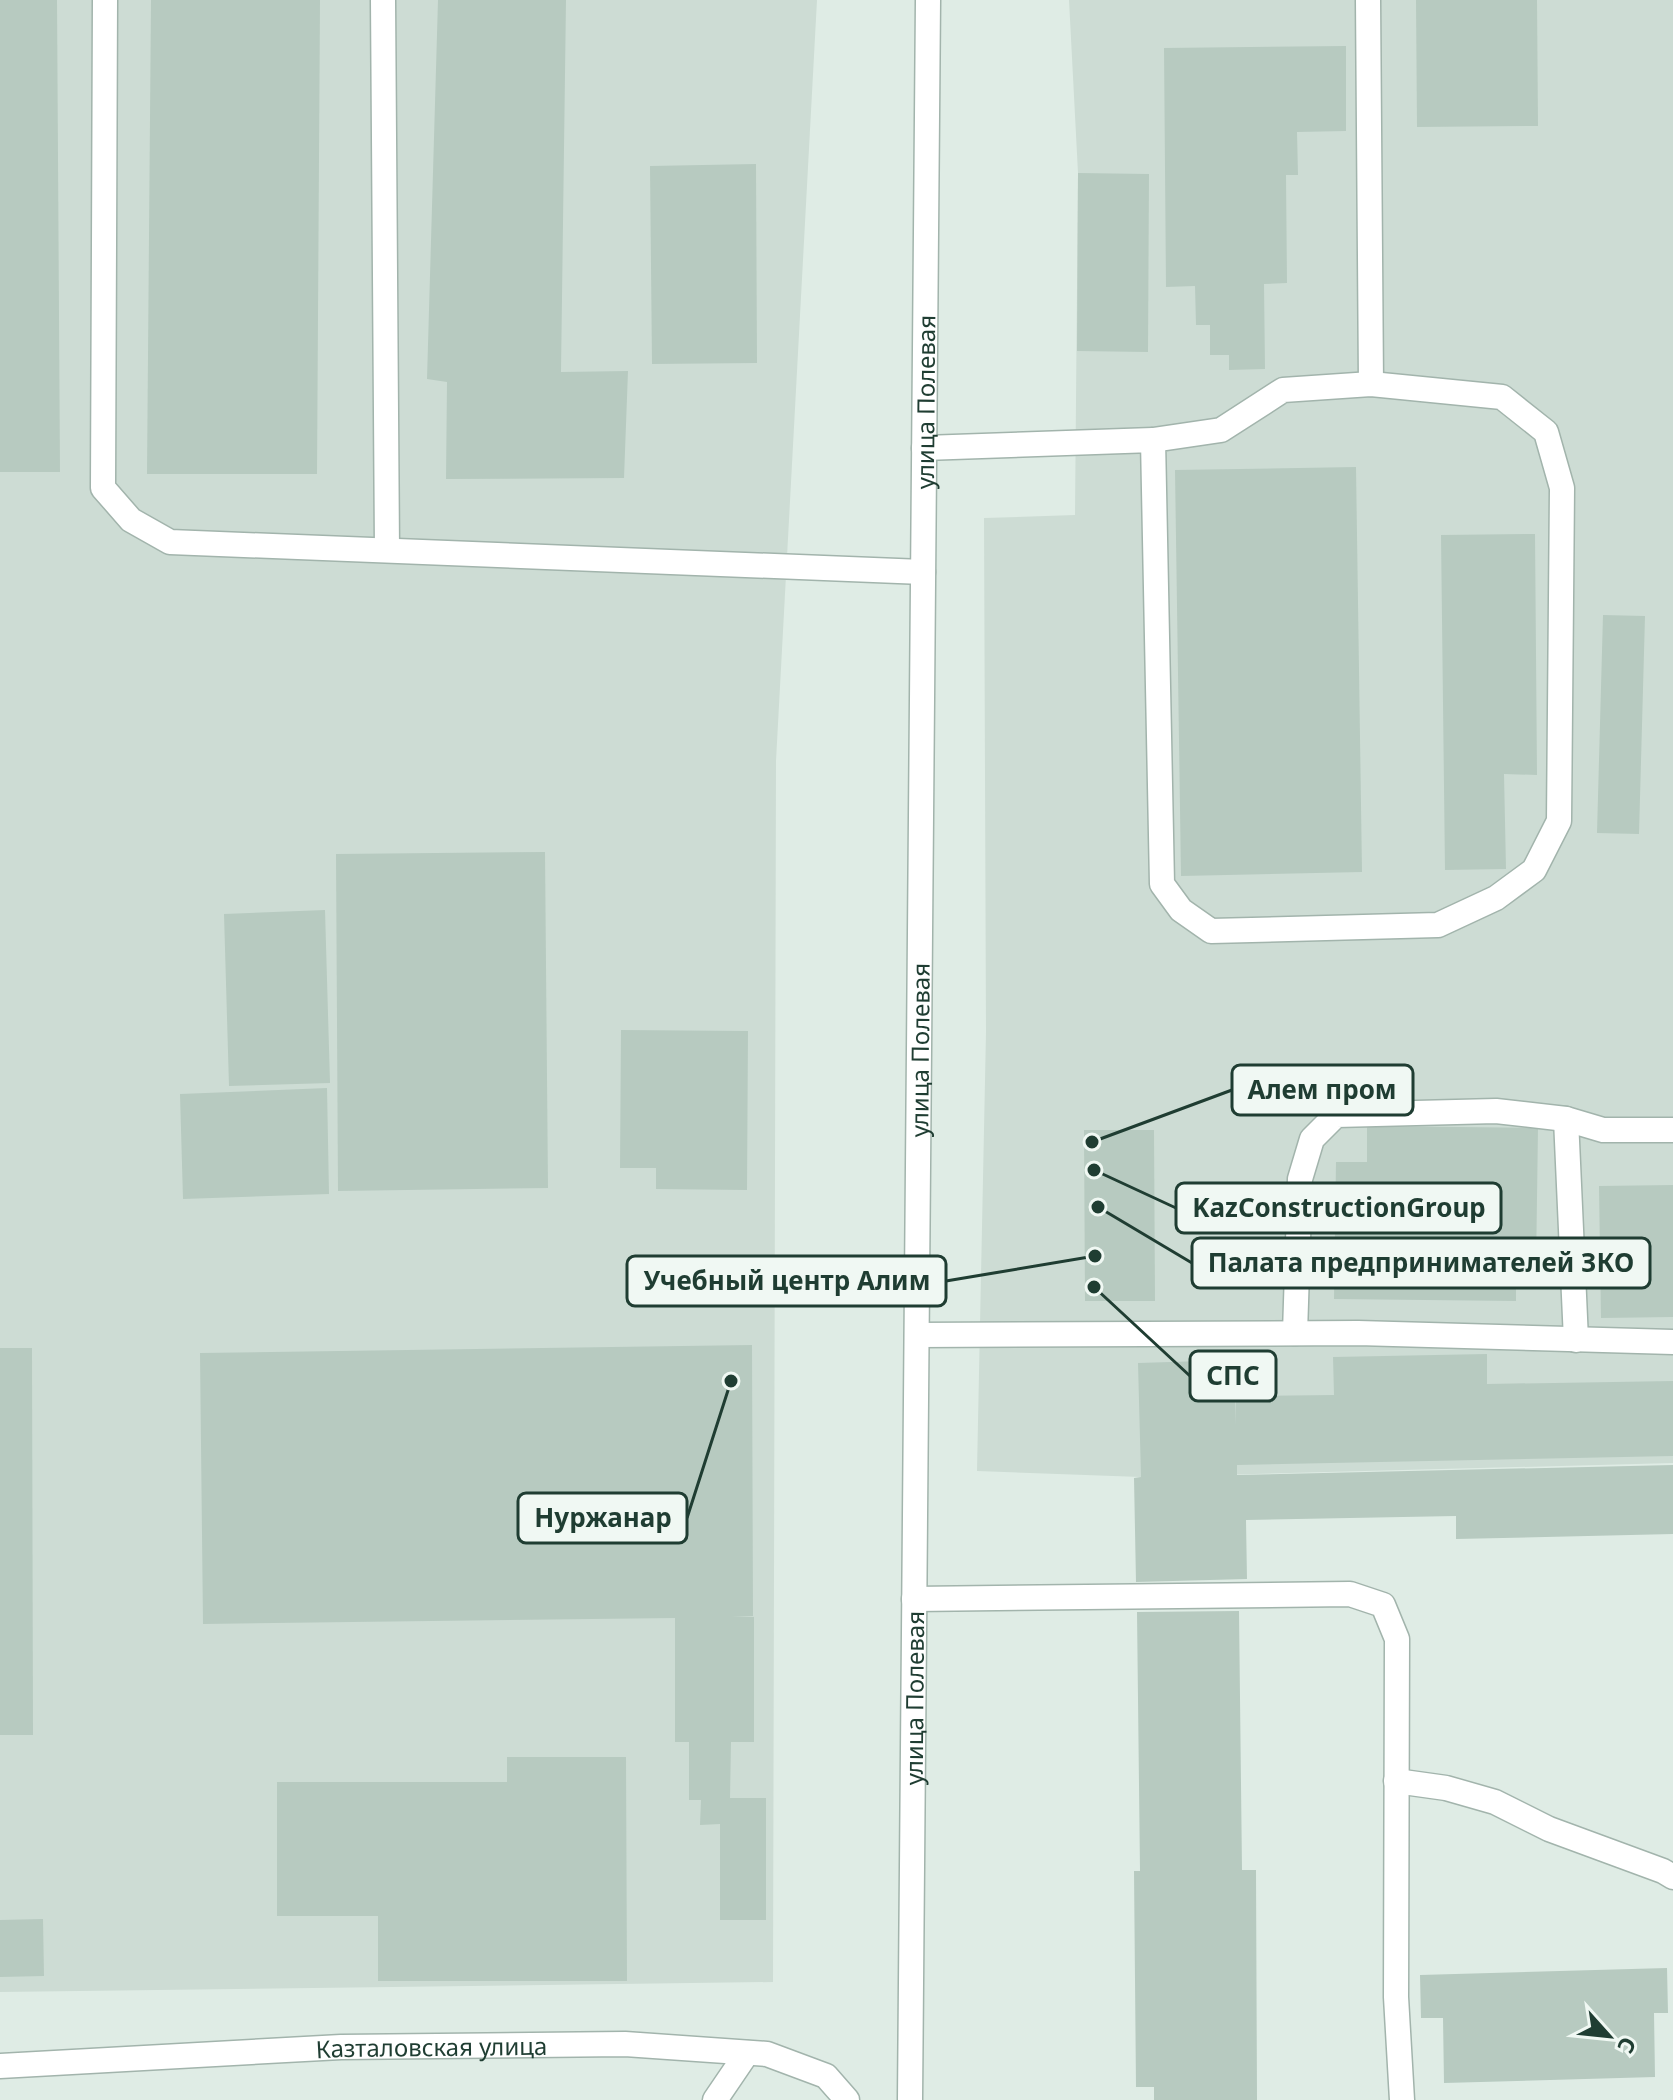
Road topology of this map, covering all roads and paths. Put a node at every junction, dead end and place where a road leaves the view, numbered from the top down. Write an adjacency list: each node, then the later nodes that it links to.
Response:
1 (105, 0): 8 (street)
2 (383, 0): 8 (street)
3 (928, 0): 7 (street, улица Полевая)
4 (1368, 0): 5 (street)
5 (1371, 384): 6 (street); 6 (street)
6 (1153, 440): 7 (street)
7 (924, 448): 9 (street, улица Полевая)
8 (387, 550): 9 (street)
9 (923, 572): 13 (street, улица Полевая)
10 (1566, 1119): 11 (street); 12 (street); 14 (street)
11 (1673, 1130)
12 (1295, 1333): 13 (street); 14 (street)
13 (917, 1335): 16 (street, улица Полевая)
14 (1576, 1340): 15 (street)
15 (1673, 1342)
16 (914, 1599): 17 (street); 23 (street, улица Полевая)
17 (1396, 1781): 18 (street); 24 (street)
18 (1673, 1877)
19 (747, 2053): 20 (street, Казталовская улица); 21 (street); 22 (street, Казталовская улица)
20 (0, 2066)
21 (715, 2100)
22 (847, 2100)
23 (910, 2100)
24 (1402, 2100)

